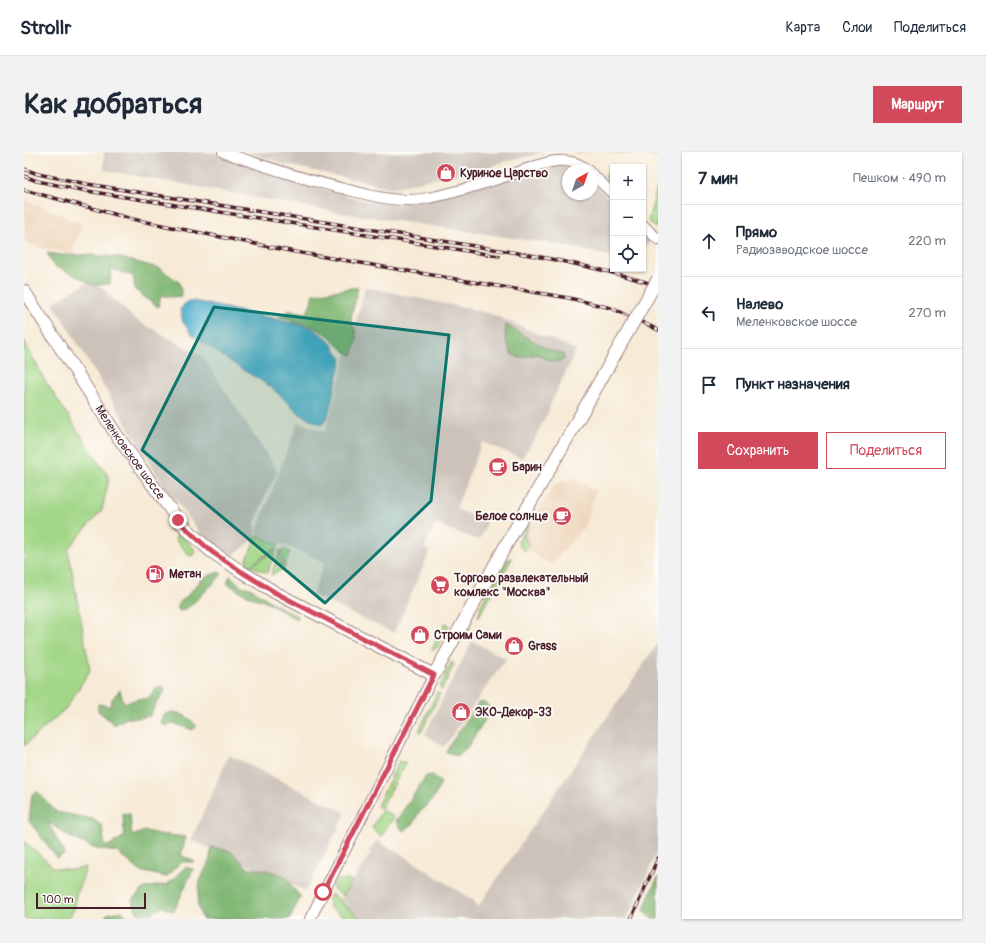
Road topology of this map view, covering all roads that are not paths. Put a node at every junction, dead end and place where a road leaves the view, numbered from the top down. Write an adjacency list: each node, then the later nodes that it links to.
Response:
1 (223, 152): 2 (street)
2 (576, 164)
3 (598, 180): 4 (street)
4 (610, 191)
5 (646, 228): 6 (street)
6 (658, 239)
7 (658, 279): 9 (main road, bridge)
8 (24, 292): 9 (main road, Меленковское шоссе)
9 (434, 675): 10 (street)
10 (310, 919)

